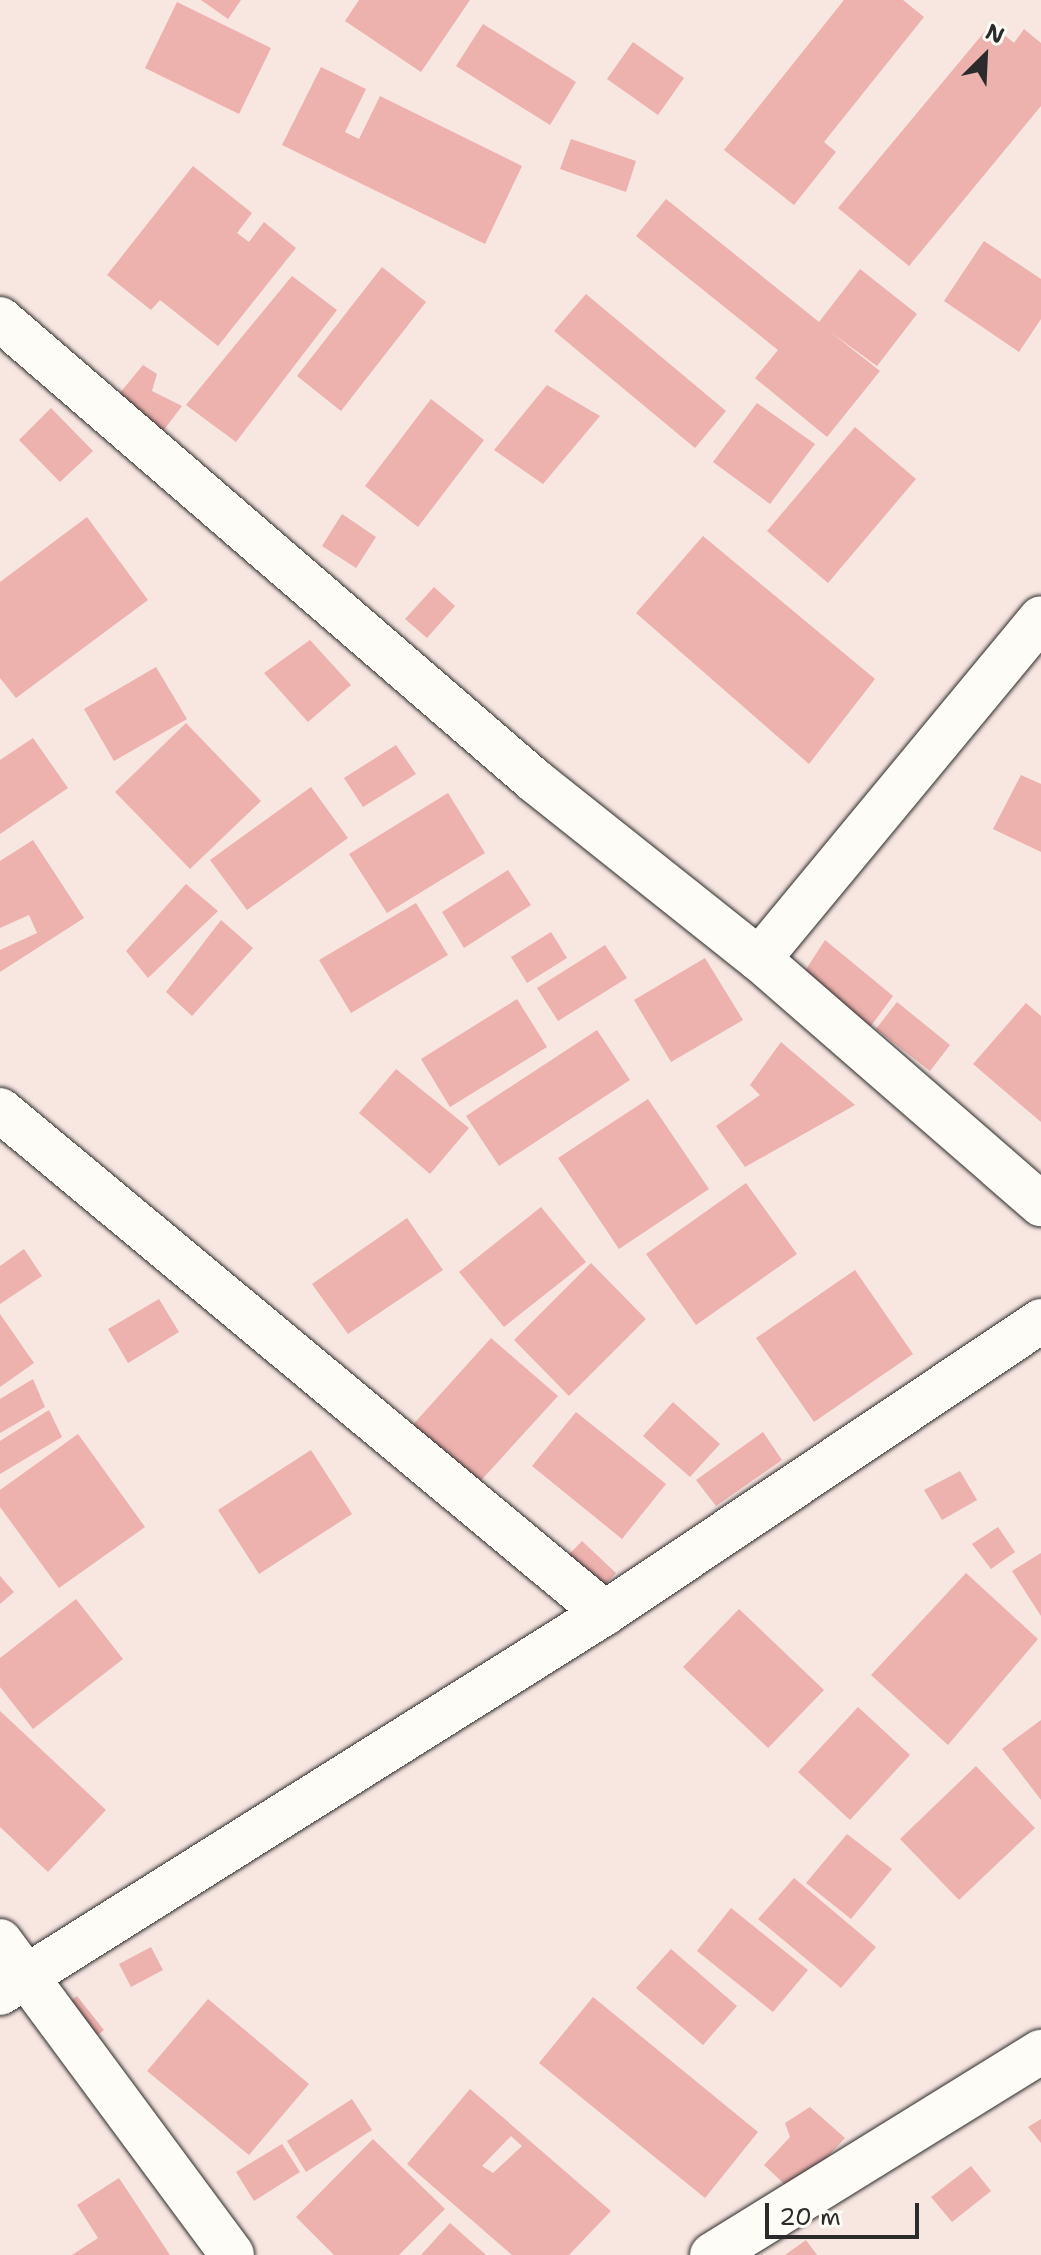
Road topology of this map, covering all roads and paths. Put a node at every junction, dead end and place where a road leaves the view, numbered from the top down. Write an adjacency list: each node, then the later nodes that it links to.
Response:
1 (0, 319): 3 (street)
2 (1041, 618): 3 (street)
3 (759, 959): 5 (street)
4 (0, 1110): 7 (street)
5 (1041, 1204)
6 (1041, 1321): 7 (street)
7 (605, 1613): 9 (street)
8 (0, 1941): 9 (street)
9 (13, 1986): 11 (street)
10 (1041, 2052): 12 (street)
11 (232, 2255)
12 (712, 2255)

